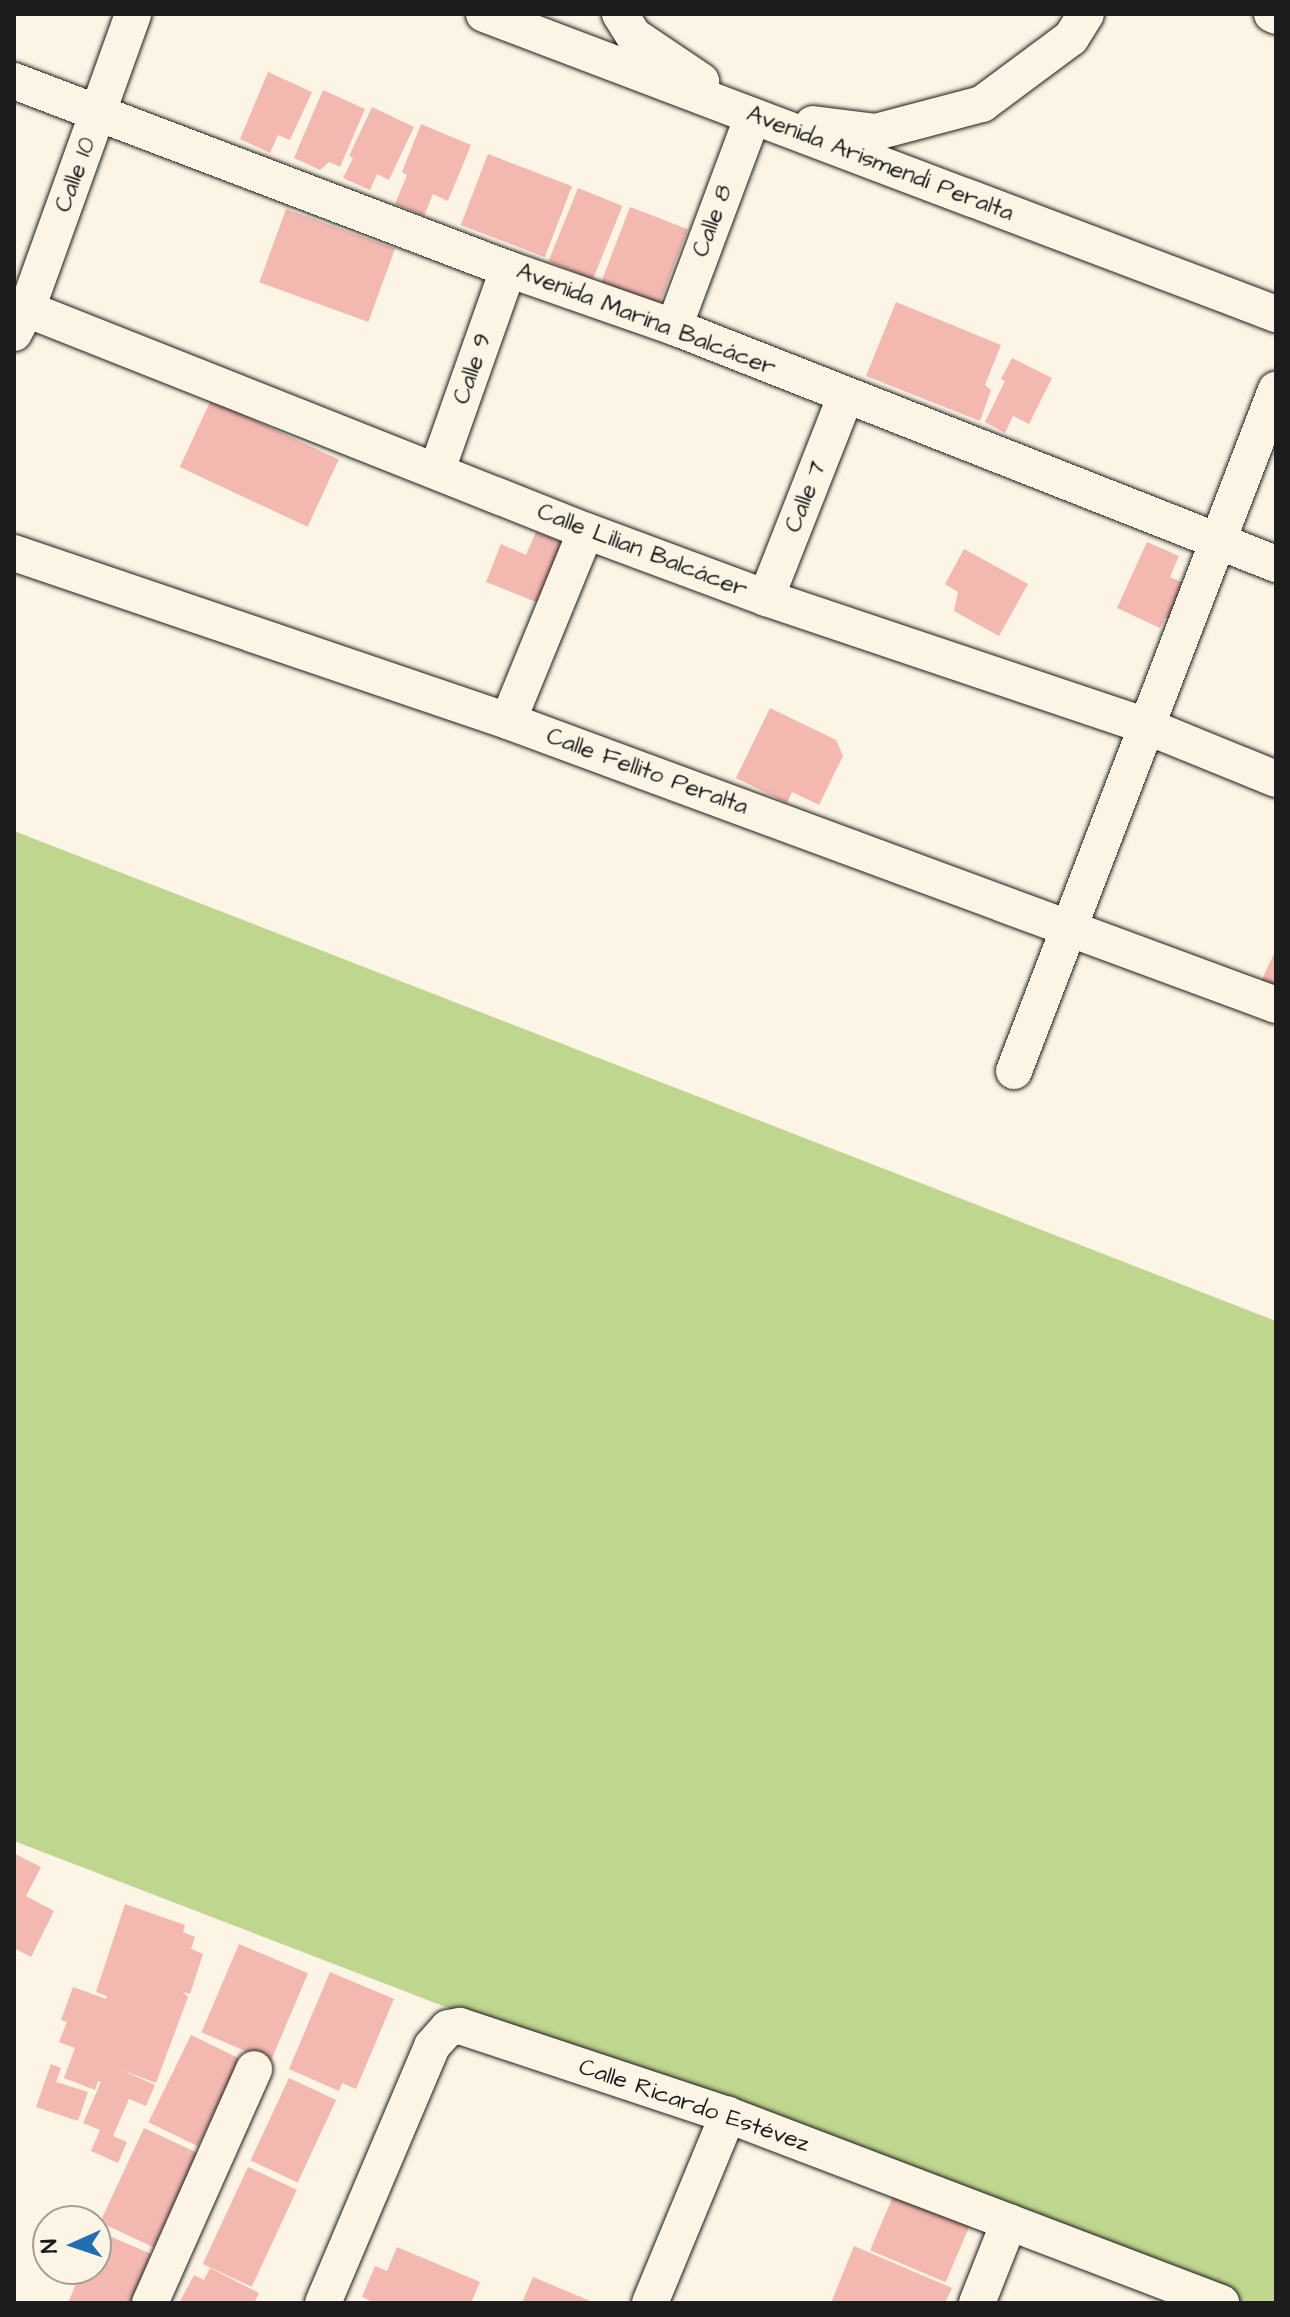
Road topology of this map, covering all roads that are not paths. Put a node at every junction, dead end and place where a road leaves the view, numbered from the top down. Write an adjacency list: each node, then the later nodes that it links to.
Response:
1 (133, 14): 6 (street, Calle 10)
2 (484, 14): 7 (street, Avenida Arismendi Peralta)
3 (620, 14): 7 (street)
4 (1086, 14): 7 (street)
5 (14, 81): 6 (street, Avenida Marina Balcácer)
6 (99, 114): 8 (street, Avenida Marina Balcácer); 10 (street, Calle 10)
7 (753, 116): 9 (street, Avenida Arismendi Peralta); 11 (street, Calle 8)
8 (508, 269): 11 (street, Avenida Marina Balcácer); 14 (street, Calle 9)
9 (1276, 314)
10 (18, 315): 14 (street, Calle Lilian Balcácer)
11 (674, 327): 13 (street, Avenida Marina Balcácer)
12 (1276, 390): 16 (street)
13 (845, 397): 16 (street, Avenida Marina Balcácer); 19 (street, Calle 7)
14 (437, 470): 15 (street, Calle Lilian Balcácer)
15 (586, 531): 19 (street, Calle Lilian Balcácer); 20 (street)
16 (1218, 541): 18 (street, Avenida Marina Balcácer); 21 (street)
17 (14, 553): 20 (street, Calle Fellito Peralta)
18 (1276, 564)
19 (766, 598): 21 (street, Calle Lilian Balcácer)
20 (508, 721): 23 (street, Calle Fellito Peralta)
21 (1146, 726): 22 (street, Calle Lilian Balcácer); 23 (street)
22 (1276, 779)
23 (1071, 928): 24 (street, Calle Fellito Peralta); 25 (street)
24 (1276, 1005)
25 (1014, 1071)
26 (254, 2069): 29 (street)
27 (728, 2115): 28 (street, Calle Ricardo Estévez); 30 (street, Calle Ricardo Estévez); 31 (street)
28 (1009, 2222): 32 (street); 33 (street, Calle Ricardo Estévez)
29 (150, 2303)
30 (323, 2303)
31 (650, 2303)
32 (977, 2303)
33 (1221, 2303)

